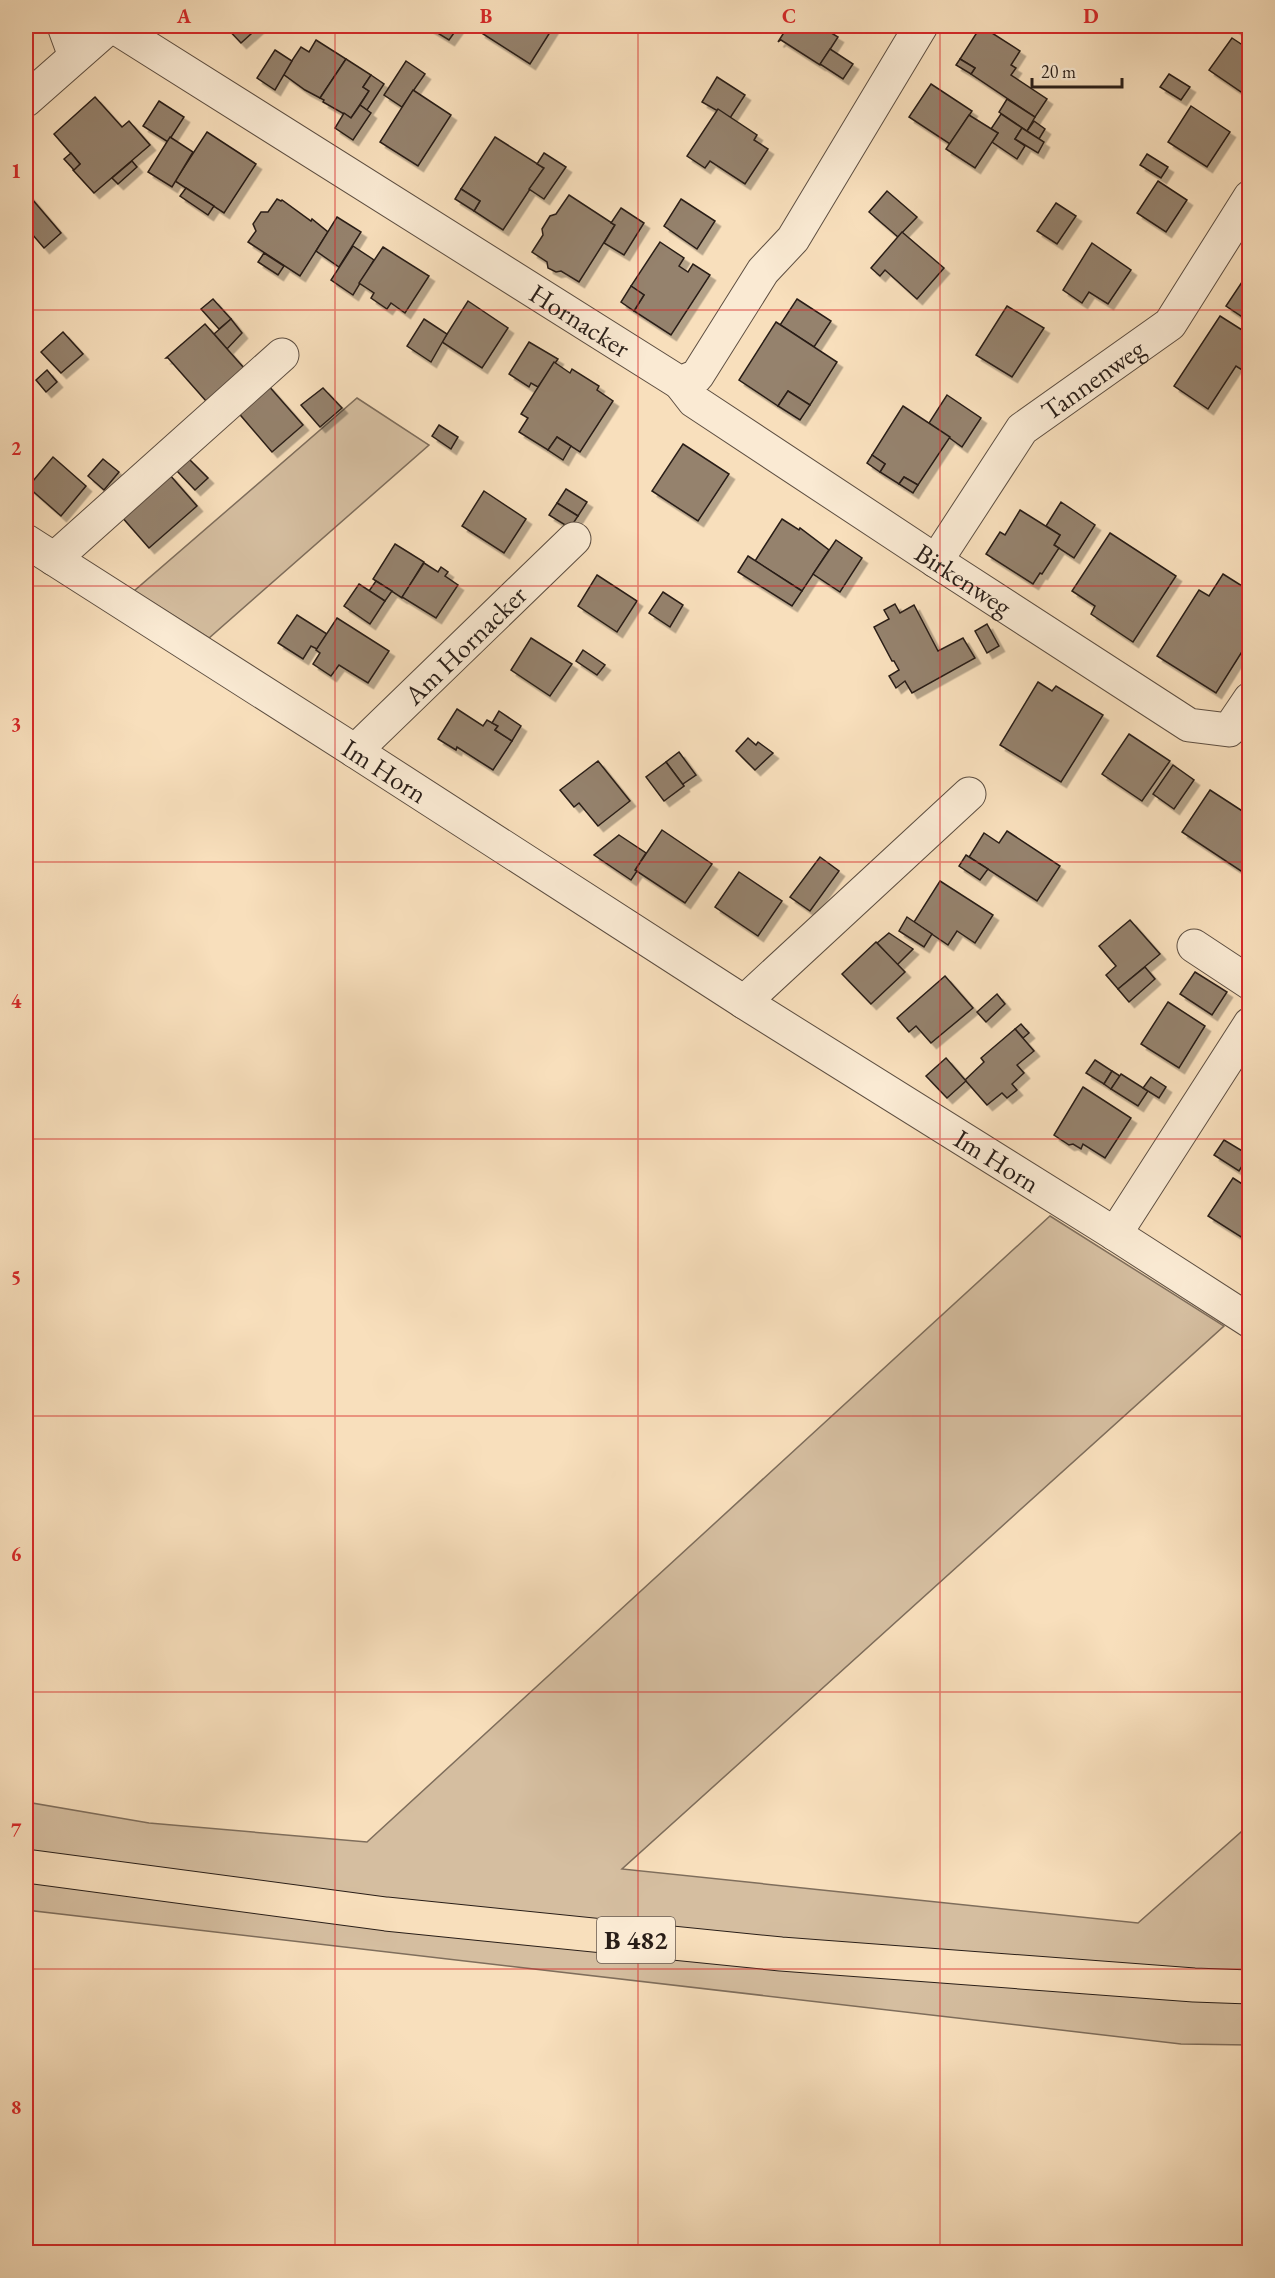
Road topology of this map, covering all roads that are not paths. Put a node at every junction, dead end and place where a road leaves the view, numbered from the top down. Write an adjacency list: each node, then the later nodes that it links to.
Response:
1 (64, 26): 4 (street)
2 (111, 26): 4 (street); 8 (street, Hornacker)
3 (921, 26): 8 (street)
4 (75, 56): 5 (street)
5 (26, 100)
6 (1250, 197): 12 (street, Tannenweg)
7 (282, 355): 11 (street)
8 (680, 383): 12 (street, Birkenweg)
9 (574, 539): 14 (street, Am Hornacker)
10 (26, 542): 11 (street, Im Horn)
11 (54, 560): 14 (street, Im Horn)
12 (936, 561): 13 (street, Birkenweg)
13 (1250, 699)
14 (355, 751): 18 (street, Im Horn)
15 (969, 794): 18 (street)
16 (1194, 946): 17 (street)
17 (1250, 983)
18 (744, 1002): 20 (street, Im Horn)
19 (1250, 1024): 20 (street)
20 (1115, 1234): 21 (street, Im Horn)
21 (1250, 1321)
22 (26, 1866): 23 (main road, B 482)
23 (1250, 1987)

